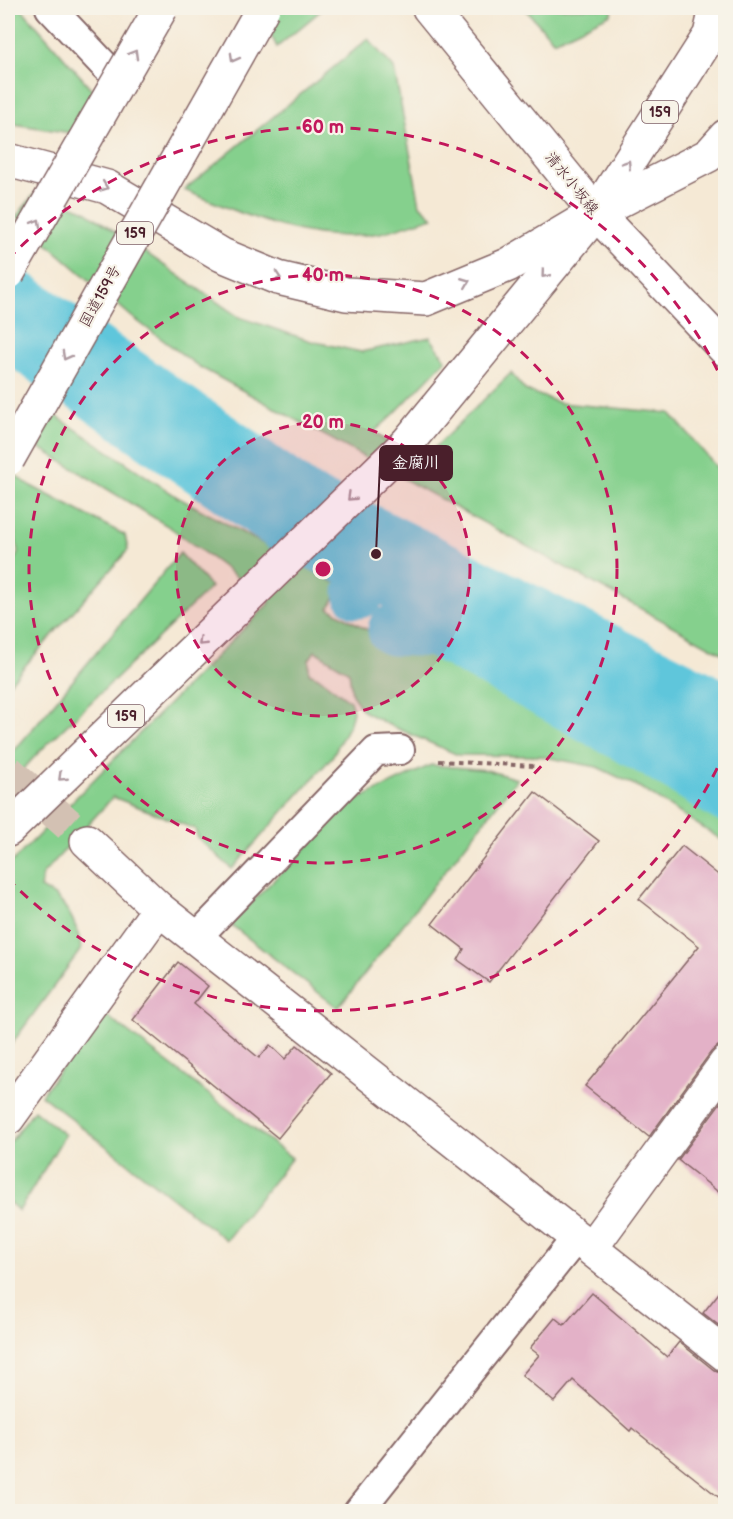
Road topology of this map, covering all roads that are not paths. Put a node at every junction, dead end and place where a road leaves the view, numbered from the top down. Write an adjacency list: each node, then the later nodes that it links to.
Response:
1 (50, 8): 6 (lane)
2 (161, 8): 10 (main road, one-way to 2, bridge)
3 (263, 8): 12 (main road, 国道159号 / 159, one-way to 12, bridge)
4 (429, 8): 9 (main road, 清水小坂線)
5 (716, 8): 9 (main road, 159, one-way to 5)
6 (106, 67)
7 (726, 136): 9 (main road, 159)
8 (8, 160): 9 (main road, 159, one-way to 9)
9 (596, 213): 11 (main road, 清水小坂線); 14 (main road, 159, one-way to 14)
10 (8, 273)
11 (726, 350)
12 (8, 459)
13 (400, 750): 17 (lane)
14 (8, 830)
15 (87, 840): 16 (main road)
16 (159, 909): 17 (main road); 19 (main road)
17 (196, 938): 20 (main road)
18 (726, 1063): 20 (main road)
19 (8, 1118)
20 (584, 1243): 21 (main road); 22 (lane)
21 (726, 1355)
22 (358, 1512)

